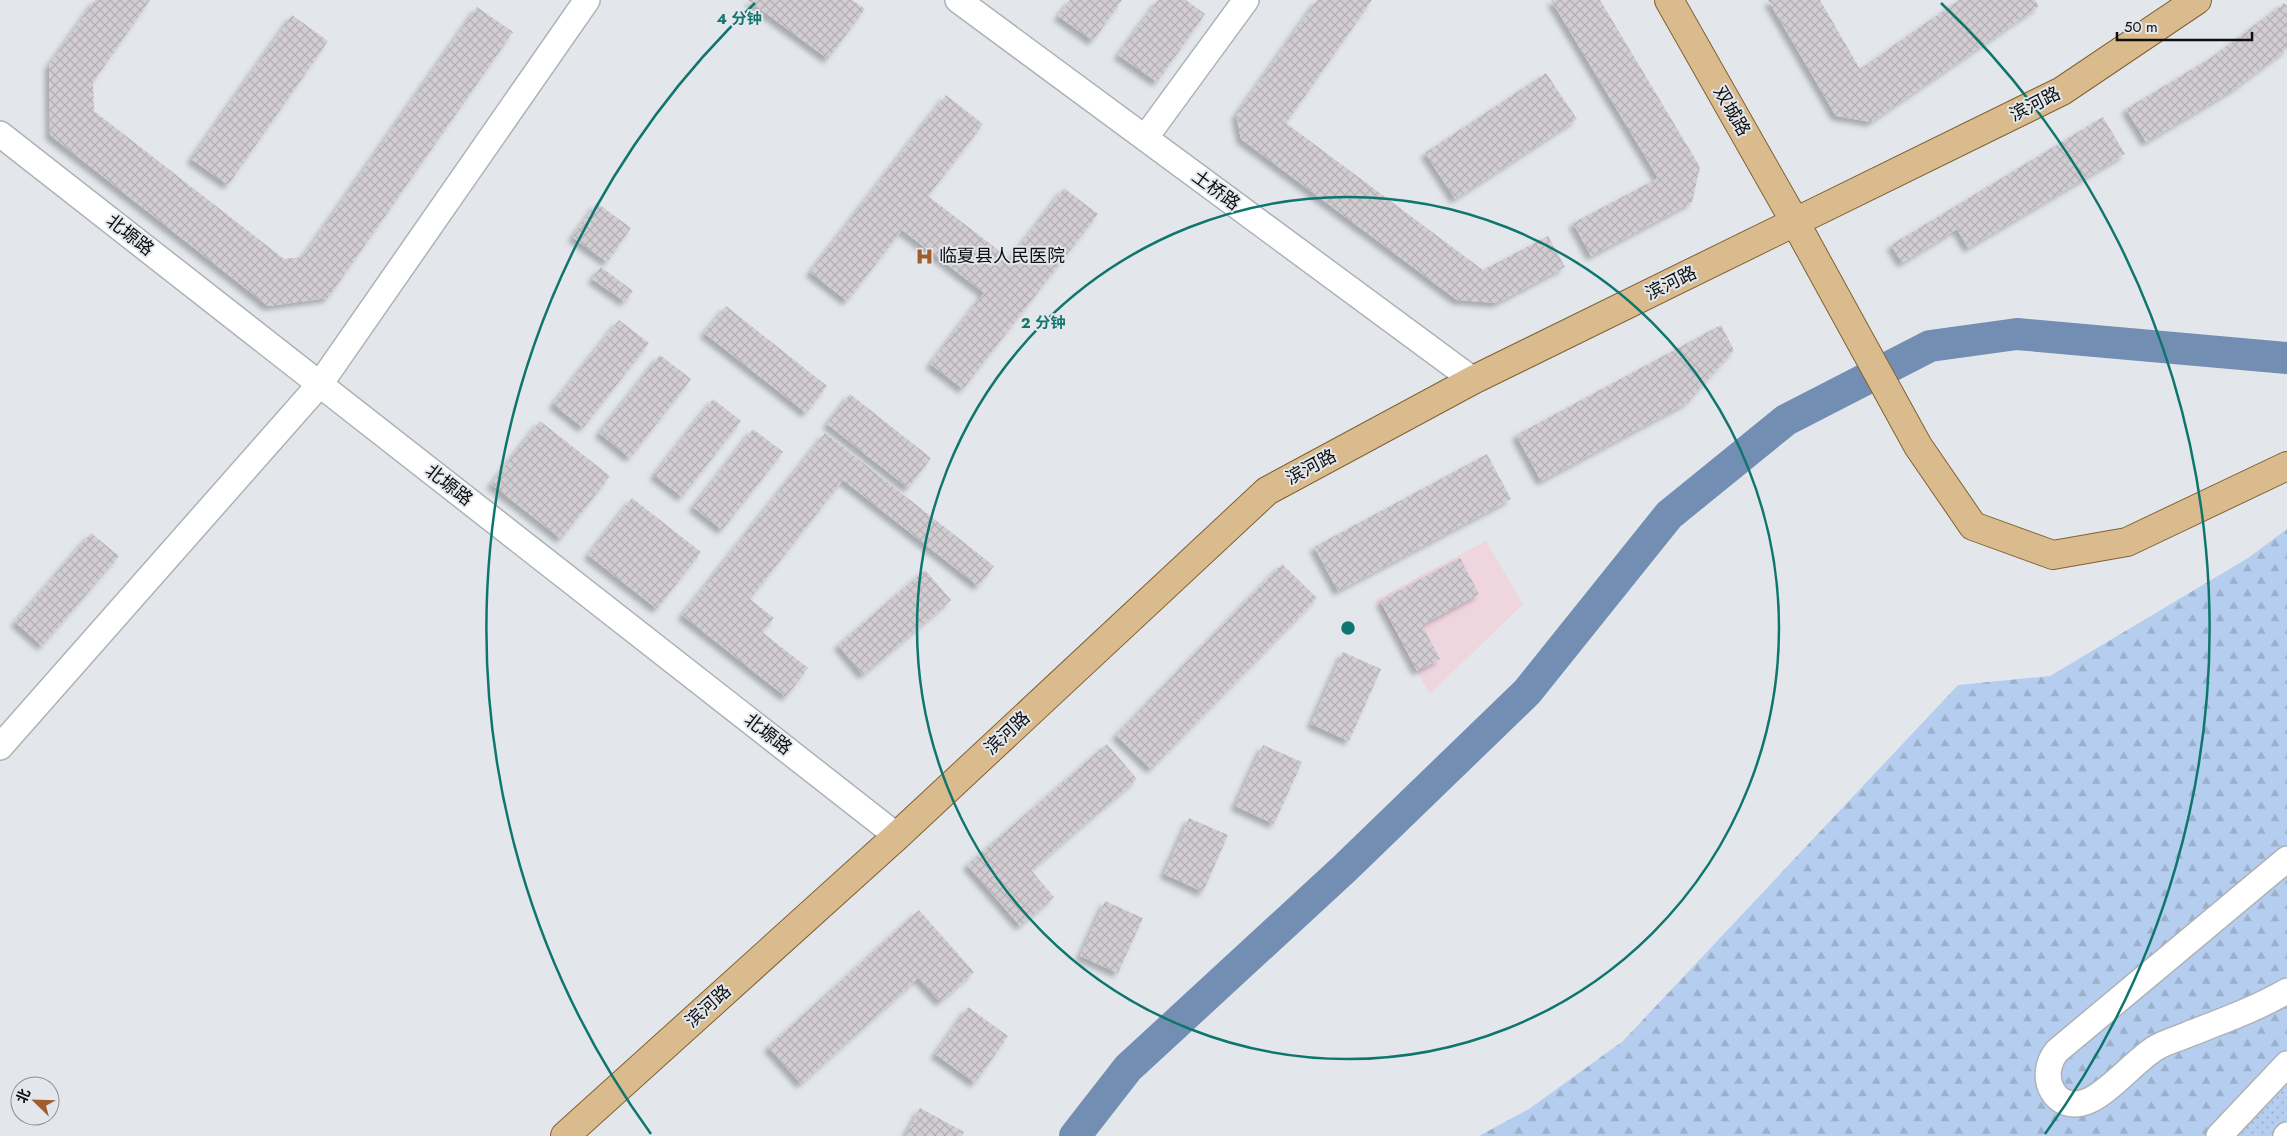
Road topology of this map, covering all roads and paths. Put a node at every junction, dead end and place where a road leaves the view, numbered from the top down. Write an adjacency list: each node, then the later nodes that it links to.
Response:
1 (587, 0): 10 (street)
2 (958, 0): 7 (street, 土桥路)
3 (1246, 0): 7 (street)
4 (1669, 0): 8 (main road, 双城路)
5 (2197, 0): 8 (main road, 滨河路)
6 (0, 134): 10 (street, 北塬路)
7 (1145, 138): 9 (street, 土桥路)
8 (1795, 222): 9 (main road, 滨河路); 11 (main road, 双城路)
9 (1473, 380): 13 (main road, 滨河路)
10 (320, 384): 12 (street); 13 (street, 北塬路)
11 (2287, 466)
12 (0, 747)
13 (897, 836): 17 (main road, 滨河路)
14 (2287, 859): 15 (street)
15 (2287, 991)
16 (2287, 1064): 18 (street)
17 (565, 1136)
18 (2219, 1136)

